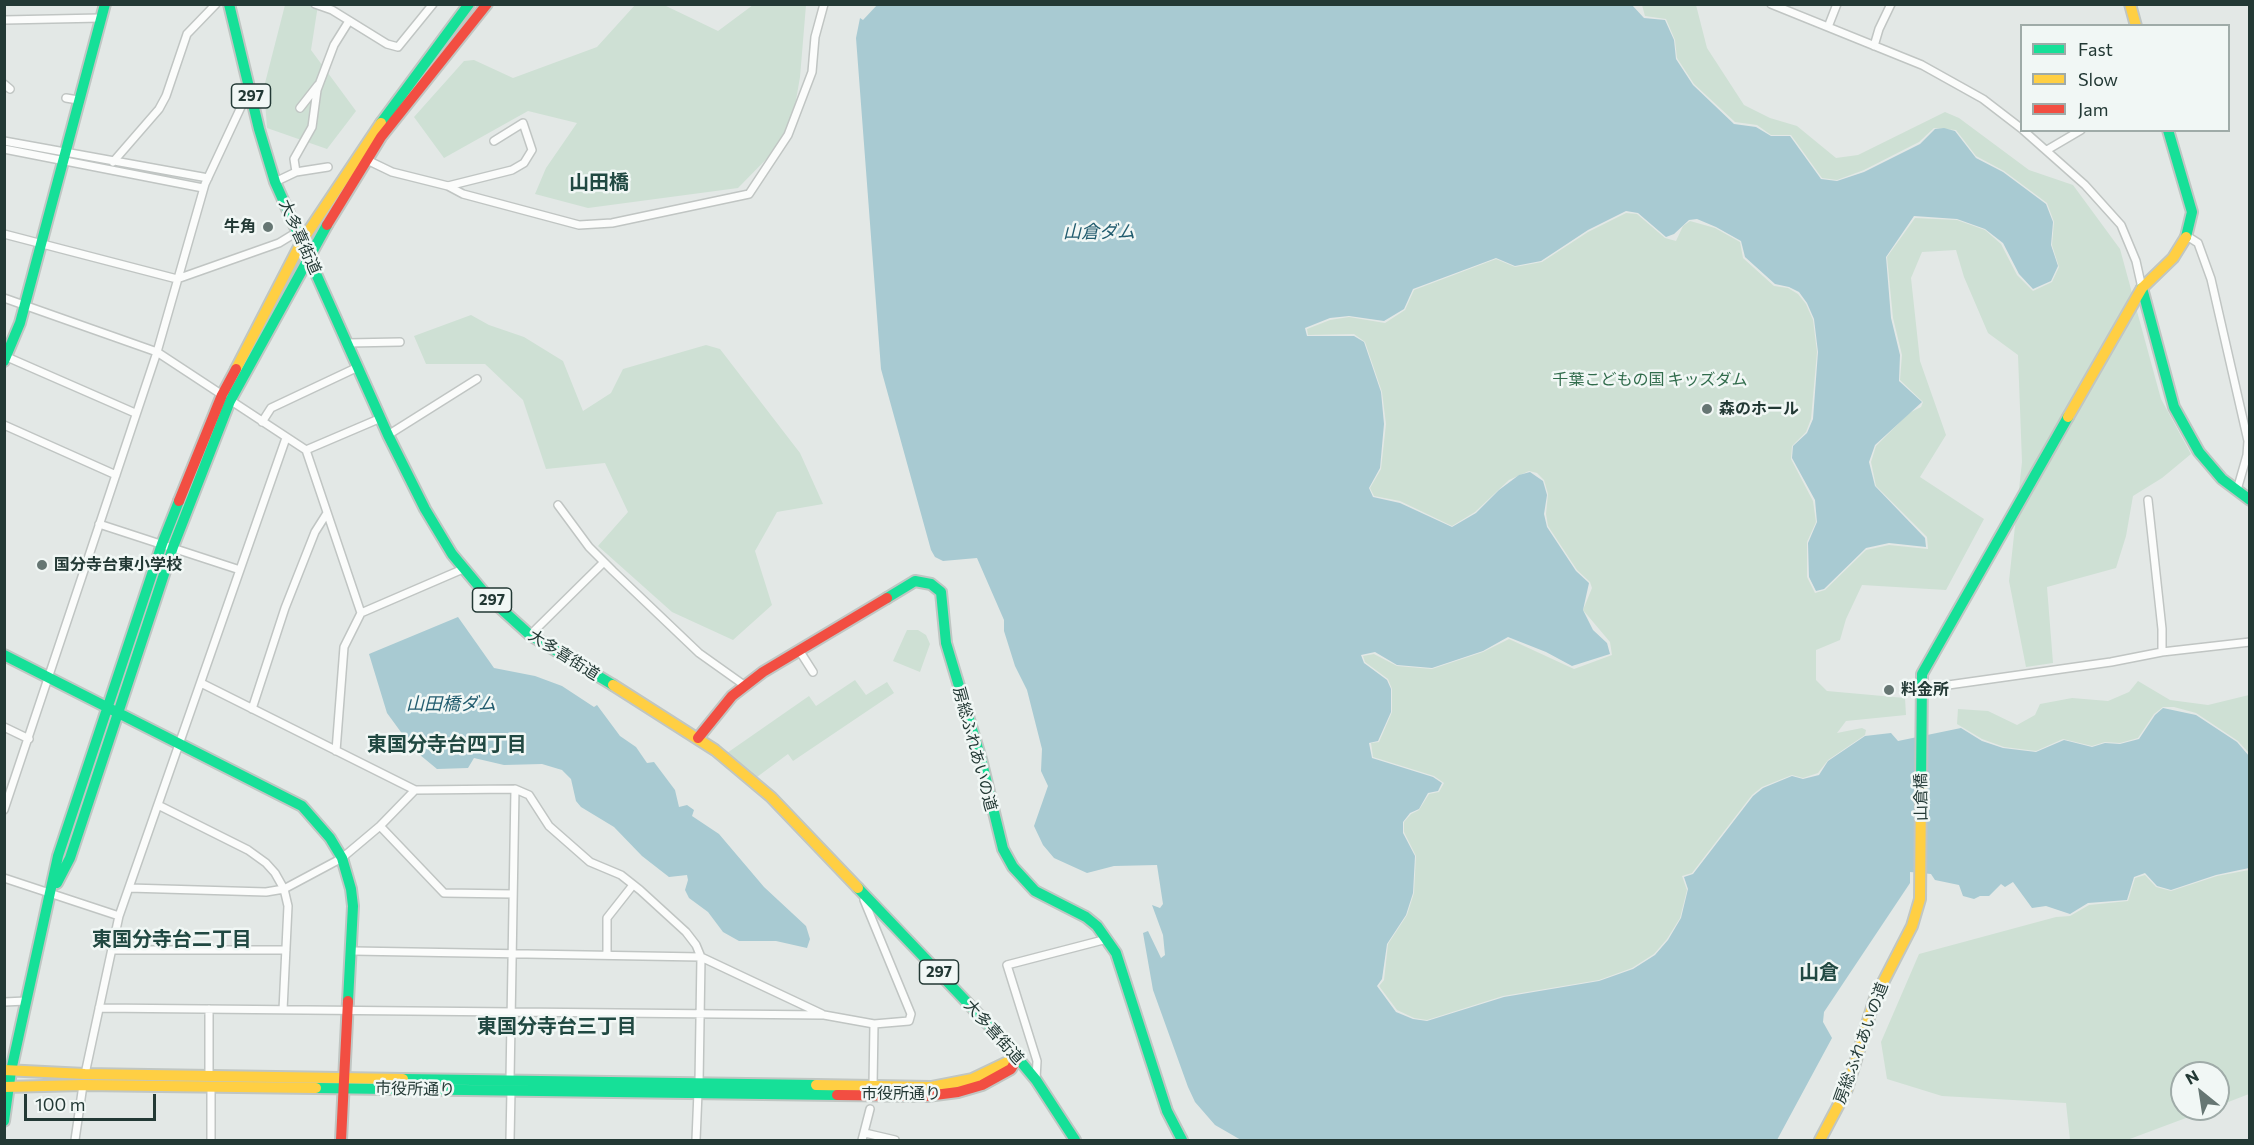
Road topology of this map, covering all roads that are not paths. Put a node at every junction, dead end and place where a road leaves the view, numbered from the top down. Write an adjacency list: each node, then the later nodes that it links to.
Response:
1 (105, 4): 13 (main road)
2 (216, 4): 34 (street)
3 (229, 4): 20 (main road, 大多喜街道 / 297)
4 (315, 4): 15 (street)
5 (433, 4): 15 (street)
6 (487, 4): 33 (main road)
7 (824, 4): 39 (street)
8 (1772, 4): 17 (street)
9 (1837, 4): 17 (street)
10 (1891, 4): 18 (street)
11 (2130, 4): 16 (main road)
12 (468, 5): 42 (main road)
13 (101, 18): 14 (street); 22 (main road)
14 (4, 20)
15 (349, 21): 19 (street)
16 (2135, 24)
17 (1828, 27): 18 (street)
18 (1874, 46): 24 (street)
19 (320, 83): 23 (street); 36 (street)
20 (249, 90): 37 (street); 38 (main road, 大多喜街道 / 297)
21 (66, 98): 22 (street)
22 (78, 99): 32 (main road)
23 (300, 108)
24 (2020, 128)
25 (2024, 132): 31 (street)
26 (2078, 132): 31 (street)
27 (2169, 132): 43 (main road)
28 (4, 141): 32 (street)
29 (494, 141): 39 (street)
30 (4, 149): 32 (street)
31 (2047, 150): 47 (street)
32 (63, 156): 34 (street); 40 (street); 44 (main road)
33 (367, 160): 39 (street); 45 (main road)
34 (113, 162): 37 (street)
35 (328, 167): 36 (street)
36 (296, 172): 38 (street)
37 (208, 178): 40 (street)
38 (276, 182): 42 (main road, 大多喜街道 / 297)
39 (448, 186)
40 (203, 188): 46 (street)
41 (4, 234): 44 (street)
42 (299, 236): 45 (main road, 大多喜街道 / 297); 46 (street); 56 (main road)
43 (2187, 236): 47 (main road, 山倉橋); 65 (street)
44 (40, 243): 46 (street); 49 (main road)
45 (308, 255): 51 (main road, 大多喜街道 / 297); 56 (main road)
46 (177, 279): 52 (street)
47 (2142, 288): 65 (main road); 85 (main road, 山倉橋)
48 (4, 298): 49 (street)
49 (25, 304): 52 (street); 53 (main road)
50 (400, 342): 51 (street)
51 (348, 343): 54 (main road, 大多喜街道 / 297)
52 (157, 352): 56 (street); 57 (street)
53 (6, 359): 57 (street)
54 (358, 367): 58 (main road, 大多喜街道 / 297); 59 (street)
55 (477, 379): 61 (street)
56 (226, 398): 59 (street); 71 (main road)
57 (135, 413): 64 (street)
58 (381, 418): 61 (main road, 大多喜街道 / 297); 63 (street)
59 (262, 422): 62 (street)
60 (4, 425): 64 (street)
61 (388, 435): 73 (main road, 大多喜街道 / 297)
62 (286, 438): 63 (street); 74 (street)
63 (306, 450): 69 (street)
64 (116, 475): 70 (street)
65 (2237, 490): 67 (main road)
66 (2148, 500): 79 (street)
67 (2250, 500)
68 (558, 505): 72 (street)
69 (327, 513): 75 (street); 87 (street)
70 (99, 524): 71 (street); 82 (street)
71 (167, 545): 74 (street); 86 (main road); 88 (main road)
72 (604, 562): 76 (street); 84 (street)
73 (463, 569): 75 (street); 76 (main road, 大多喜街道 / 297)
74 (240, 570): 83 (street)
75 (361, 613): 93 (street)
76 (530, 635): 90 (main road, 大多喜街道 / 297)
77 (2250, 642): 79 (street)
78 (799, 650): 81 (street); 84 (main road, 房総ふれあいの道); 110 (main road, 房総ふれあいの道)
79 (2162, 652): 85 (street)
80 (4, 655): 82 (main road)
81 (813, 672)
82 (47, 676): 86 (main road); 91 (street)
83 (201, 683): 87 (street); 92 (street)
84 (744, 685): 90 (main road, 房総ふれあいの道)
85 (1920, 689): 101 (main road, 山倉橋)
86 (107, 708): 88 (main road); 107 (main road)
87 (252, 709): 93 (street)
88 (118, 714): 92 (main road); 107 (main road)
89 (4, 728): 91 (street)
90 (698, 738): 104 (main road, 大多喜街道 / 297)
91 (28, 739): 94 (street)
92 (179, 745): 97 (street); 100 (main road)
93 (336, 751): 96 (street)
94 (8, 788): 98 (street)
95 (514, 789): 96 (street); 103 (street); 108 (street)
96 (415, 790): 99 (street)
97 (158, 805): 105 (street); 106 (street)
98 (4, 810)
99 (380, 826): 100 (street); 108 (street)
100 (342, 858): 106 (street); 113 (main road)
101 (1922, 876): 148 (main road, 房総ふれあいの道)
102 (4, 878): 107 (street)
103 (633, 885): 115 (street); 116 (street)
104 (860, 887): 126 (street); 127 (main road, 大多喜街道 / 297)
105 (129, 888): 106 (street); 109 (street)
106 (284, 889): 112 (street)
107 (51, 894): 109 (street); 117 (main road)
108 (513, 894): 114 (street)
109 (119, 916): 111 (street)
110 (1107, 939): 130 (street); 147 (main road, 房総ふれあいの道)
111 (112, 950): 112 (street); 119 (street)
112 (286, 950): 121 (street)
113 (353, 951): 114 (street); 122 (main road)
114 (512, 954): 115 (street); 123 (street)
115 (607, 955): 116 (street)
116 (701, 957): 124 (street); 125 (street)
117 (26, 1001): 118 (street); 128 (main road)
118 (4, 1002)
119 (99, 1008): 120 (street); 129 (street)
120 (209, 1009): 121 (street); 131 (street)
121 (283, 1010): 122 (street)
122 (349, 1011): 123 (street); 132 (main road)
123 (512, 1012): 124 (street); 133 (street)
124 (699, 1014): 125 (street); 136 (street)
125 (824, 1015): 126 (street)
126 (874, 1024): 134 (street)
127 (1018, 1057): 130 (main road, 大多喜街道 / 297); 134 (main road, 市役所通り); 136 (main road, 市役所通り)
128 (8, 1070): 129 (main road, 市役所通り); 135 (main road)
129 (84, 1080): 131 (main road, 市役所通り); 135 (main road, 市役所通り); 140 (street)
130 (1036, 1080): 146 (main road, 大多喜街道 / 297)
131 (210, 1081): 132 (main road, 市役所通り); 141 (street)
132 (345, 1083): 133 (main road, 市役所通り); 142 (main road)
133 (511, 1085): 136 (main road, 市役所通り); 143 (street)
134 (873, 1086): 136 (main road, 市役所通り)
135 (7, 1087): 138 (main road)
136 (699, 1087): 144 (street)
137 (870, 1109): 139 (street)
138 (4, 1121)
139 (863, 1137): 145 (street)
140 (75, 1140)
141 (211, 1140)
142 (341, 1140)
143 (510, 1140)
144 (696, 1140)
145 (895, 1140)
146 (1075, 1140)
147 (1182, 1140)
148 (1820, 1140)

